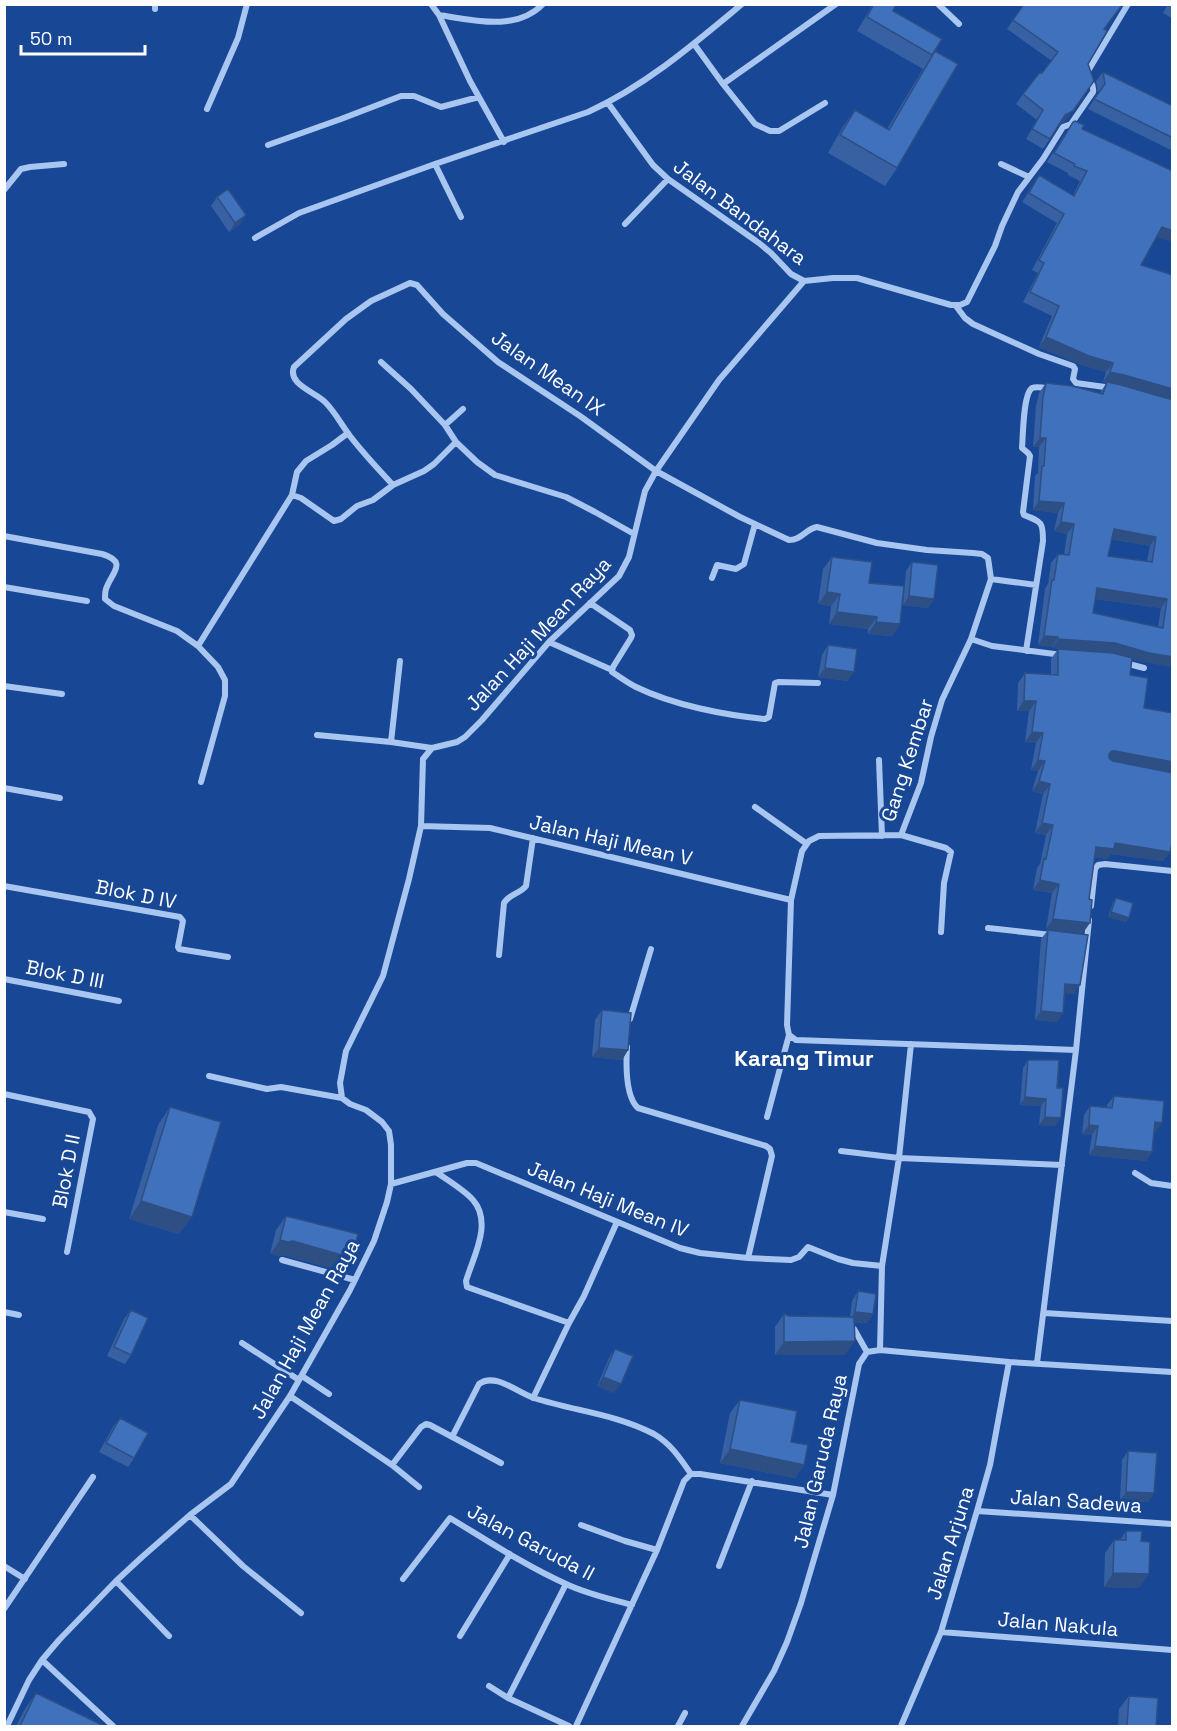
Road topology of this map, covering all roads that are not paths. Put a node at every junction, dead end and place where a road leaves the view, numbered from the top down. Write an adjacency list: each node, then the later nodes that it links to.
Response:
1 (247, 4): 15 (street)
2 (431, 4): 8 (street)
3 (543, 4): 8 (street)
4 (742, 4): 10 (street)
5 (836, 4): 11 (street)
6 (938, 4): 9 (street)
7 (1128, 4): 21 (street)
8 (439, 15): 12 (street)
9 (959, 24)
10 (694, 44): 11 (street); 13 (street)
11 (723, 84): 14 (street)
12 (479, 97): 16 (street); 17 (street)
13 (608, 103): 16 (street); 22 (street, Jalan Bandahara)
14 (825, 103)
15 (207, 109)
16 (504, 142): 19 (street)
17 (268, 145)
18 (64, 164): 23 (street)
19 (435, 164): 24 (street); 26 (street)
20 (1001, 164): 21 (street)
21 (1029, 177): 28 (street)
22 (668, 180): 25 (street); 27 (street, Jalan Bandahara)
23 (4, 190)
24 (461, 217)
25 (625, 224)
26 (255, 238)
27 (804, 281): 28 (street, Jalan Bandahara); 38 (street, Jalan Haji Mean Raya)
28 (956, 306): 30 (street)
29 (381, 362): 35 (street)
30 (1075, 381): 31 (street); 33 (street)
31 (1069, 388)
32 (1055, 389): 47 (street)
33 (1116, 389)
34 (463, 410): 35 (street)
35 (445, 424): 37 (street)
36 (348, 433): 38 (street, Jalan Mean IX); 39 (street); 40 (street)
37 (456, 442): 39 (street); 42 (street)
38 (656, 471): 41 (street, Jalan Mean IX); 42 (street, Jalan Haji Mean Raya)
39 (393, 486): 40 (street)
40 (292, 495): 53 (street)
41 (755, 524): 44 (street, Jalan Mean IX); 45 (street)
42 (634, 534): 50 (street, Jalan Haji Mean Raya)
43 (4, 536): 53 (street)
44 (988, 558): 46 (street, Gang Kembar)
45 (712, 578)
46 (991, 579): 47 (street); 51 (street, Gang Kembar)
47 (1036, 585): 54 (street)
48 (4, 587): 49 (street)
49 (87, 601)
50 (590, 603): 52 (street, Jalan Haji Mean Raya); 59 (street)
51 (971, 639): 54 (street); 72 (street, Gang Kembar)
52 (549, 642): 59 (street); 65 (street, Jalan Haji Mean Raya)
53 (198, 646): 67 (street)
54 (1026, 651): 55 (street)
55 (1068, 655)
56 (400, 661): 64 (street)
57 (1116, 661): 58 (street)
58 (1144, 668)
59 (612, 670): 60 (street)
60 (818, 683)
61 (4, 686): 62 (street)
62 (62, 694)
63 (317, 735): 64 (street)
64 (392, 742): 65 (street)
65 (432, 748): 71 (street)
66 (879, 760): 73 (street)
67 (201, 782)
68 (4, 788): 69 (street)
69 (60, 798)
70 (755, 807): 75 (street)
71 (421, 826): 74 (street, Jalan Haji Mean V); 96 (street)
72 (901, 835): 73 (street, Gang Kembar); 80 (street)
73 (882, 836): 75 (street, Gang Kembar)
74 (533, 838): 78 (street, Jalan Haji Mean V); 85 (street)
75 (807, 844): 78 (street)
76 (1173, 871): 83 (street)
77 (4, 886): 86 (street, Blok D IV)
78 (791, 900): 90 (street)
79 (988, 928): 81 (street)
80 (941, 932)
81 (1054, 936)
82 (1076, 938): 83 (street)
83 (1087, 939): 93 (street)
84 (651, 949): 89 (street)
85 (499, 955)
86 (228, 957)
87 (4, 979): 88 (street, Blok D III)
88 (119, 1001)
89 (628, 1028)
90 (789, 1035): 92 (street); 97 (street)
91 (627, 1036): 109 (street)
92 (911, 1044): 93 (street); 99 (street)
93 (1076, 1050): 100 (street)
94 (209, 1076): 96 (street)
95 (4, 1094): 108 (street, Blok D II)
96 (342, 1098): 103 (street, Jalan Haji Mean Raya)
97 (767, 1117)
98 (841, 1151): 99 (street)
99 (899, 1158): 100 (street); 111 (street)
100 (1062, 1165): 114 (street)
101 (436, 1172): 103 (street, Jalan Haji Mean IV); 107 (street, Jalan Haji Mean IV); 117 (street)
102 (1136, 1173): 104 (street)
103 (392, 1184): 112 (street, Jalan Haji Mean Raya)
104 (1173, 1186)
105 (4, 1212): 106 (street)
106 (44, 1219)
107 (617, 1222): 109 (street, Jalan Haji Mean IV); 117 (street)
108 (67, 1252)
109 (748, 1258): 111 (street, Jalan Haji Mean IV)
110 (282, 1260): 112 (street)
111 (882, 1266): 120 (street)
112 (355, 1280): 125 (street, Jalan Haji Mean Raya)
113 (4, 1312): 115 (street)
114 (1044, 1314): 116 (street); 123 (street)
115 (19, 1315)
116 (1173, 1321)
117 (568, 1323): 128 (street)
118 (840, 1325): 121 (street)
119 (242, 1342): 125 (street)
120 (880, 1350): 121 (street, Jalan Garuda Raya); 122 (street, Jalan Garuda Raya)
121 (867, 1352): 136 (street, Jalan Garuda Raya)
122 (1009, 1362): 123 (street, Jalan Garuda Raya); 137 (street, Jalan Arjuna)
123 (1037, 1363): 124 (street, Jalan Garuda Raya)
124 (1173, 1372)
125 (301, 1378): 126 (street); 127 (street, Jalan Haji Mean Raya)
126 (329, 1394)
127 (290, 1396): 131 (street); 138 (street, Jalan Haji Mean Raya)
128 (533, 1398): 129 (street); 132 (street)
129 (452, 1437): 130 (street); 131 (street)
130 (501, 1463)
131 (392, 1465): 135 (street)
132 (691, 1474): 134 (street); 141 (street)
133 (93, 1477): 145 (street)
134 (752, 1481): 136 (street); 144 (street)
135 (419, 1487)
136 (832, 1495): 165 (street, Jalan Garuda Raya)
137 (977, 1510): 139 (street, Jalan Sadewa); 152 (street, Jalan Arjuna)
138 (190, 1515): 147 (street, Jalan Haji Mean Raya); 151 (street)
139 (1173, 1524)
140 (582, 1525): 141 (street)
141 (657, 1550): 149 (street)
142 (510, 1554): 146 (street, Jalan Garuda II); 148 (street, Jalan Garuda II); 154 (street)
143 (4, 1566): 145 (street)
144 (719, 1566)
145 (25, 1579): 150 (street)
146 (403, 1579)
147 (116, 1581): 153 (street); 156 (street, Jalan Haji Mean Raya)
148 (566, 1584): 149 (street, Jalan Garuda II); 158 (street)
149 (632, 1605): 163 (street)
150 (4, 1609)
151 (301, 1613)
152 (941, 1632): 155 (street, Jalan Nakula); 166 (street, Jalan Arjuna)
153 (169, 1636)
154 (460, 1636)
155 (1173, 1650)
156 (42, 1660): 160 (street, Jalan Haji Mean Raya); 161 (street)
157 (489, 1686): 158 (street)
158 (508, 1698): 162 (street)
159 (685, 1713): 164 (street)
160 (7, 1726)
161 (113, 1726)
162 (565, 1726)
163 (576, 1726)
164 (678, 1726)
165 (742, 1726)
166 (901, 1726)

